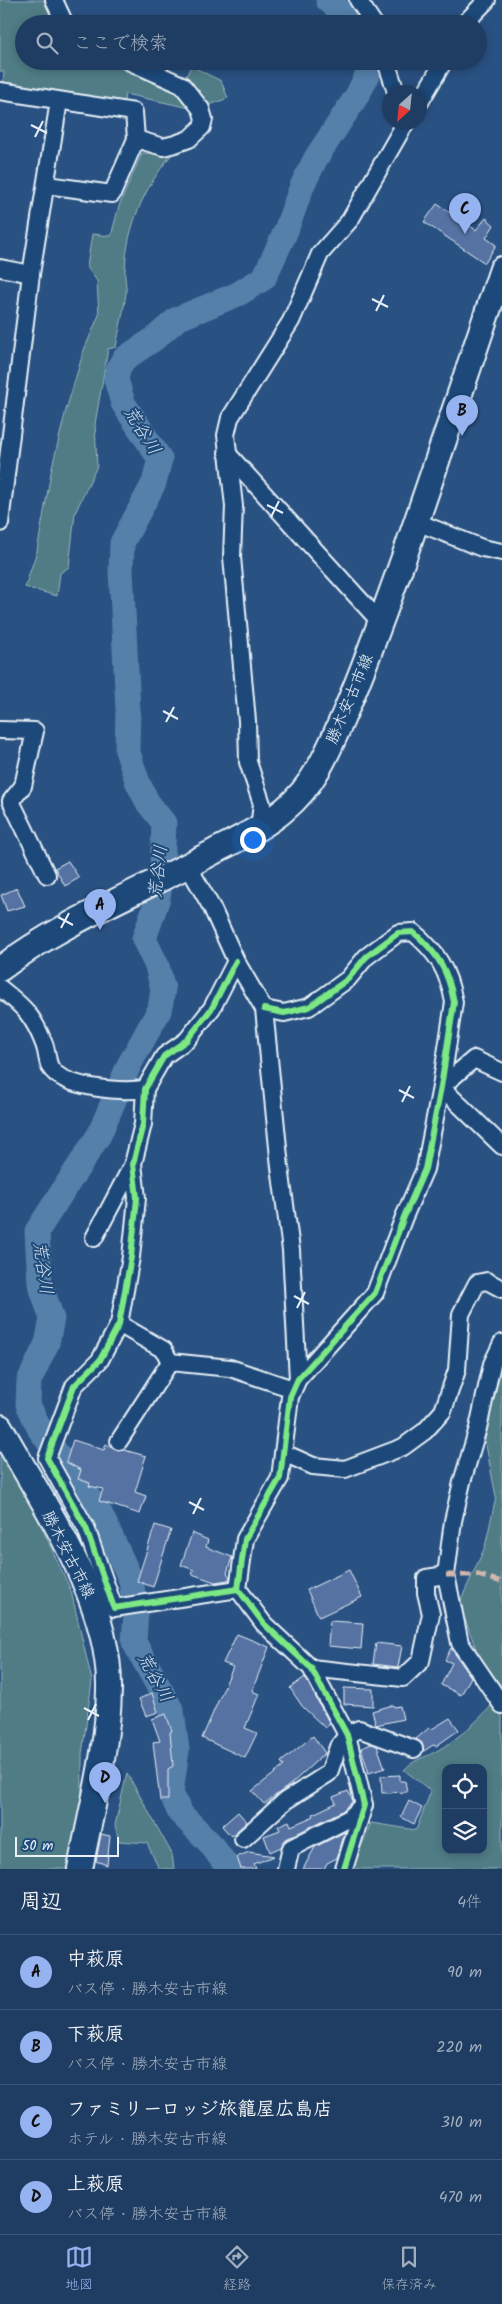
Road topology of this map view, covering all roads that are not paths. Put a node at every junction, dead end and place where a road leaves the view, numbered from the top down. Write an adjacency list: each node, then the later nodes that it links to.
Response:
1 (54, 0): 4 (street)
2 (358, 0): 5 (street)
3 (487, 0): 6 (street)
4 (61, 15)
5 (368, 15)
6 (473, 15)
7 (148, 70): 15 (street)
8 (389, 70): 10 (street)
9 (439, 70): 11 (street)
10 (394, 85)
11 (427, 90)
12 (0, 91): 13 (street)
13 (59, 100): 15 (street); 16 (street)
14 (402, 130): 21 (street)
15 (136, 138): 16 (street)
16 (47, 184): 19 (street)
17 (0, 268): 19 (street)
18 (502, 269): 22 (main road, 勝木安古市線)
19 (31, 274): 20 (street)
20 (7, 411): 23 (street)
21 (227, 453): 25 (street); 27 (street)
22 (417, 522): 24 (street); 25 (main road, 勝木安古市線)
23 (0, 523)
24 (502, 552)
25 (381, 623): 27 (main road, 勝木安古市線)
26 (0, 730): 29 (street)
27 (259, 828): 28 (main road, 勝木安古市線)
28 (184, 868): 30 (street); 31 (main road, 勝木安古市線)
29 (47, 874)
30 (236, 961): 33 (street); 36 (street)
31 (0, 969)
32 (0, 988): 36 (street)
33 (264, 1009): 35 (street); 44 (street)
34 (502, 1072): 35 (street)
35 (441, 1088): 37 (street); 44 (street)
36 (145, 1089): 38 (street)
37 (502, 1146)
38 (133, 1164): 39 (street); 41 (street)
39 (94, 1238)
40 (502, 1289): 47 (street)
41 (119, 1324): 43 (street); 49 (street)
42 (502, 1343): 48 (street)
43 (170, 1362): 44 (street); 46 (street)
44 (295, 1384): 47 (street)
45 (0, 1427): 56 (main road, 勝木安古市線)
46 (119, 1441)
47 (284, 1453): 49 (street)
48 (446, 1575): 50 (street); 51 (street)
49 (238, 1589): 50 (street)
50 (311, 1668): 52 (street)
51 (502, 1704)
52 (347, 1734): 53 (street); 54 (street); 55 (street)
53 (414, 1749)
54 (364, 1805): 57 (street); 58 (street)
55 (243, 1839)
56 (80, 1869)
57 (286, 1869)
58 (344, 1869)

